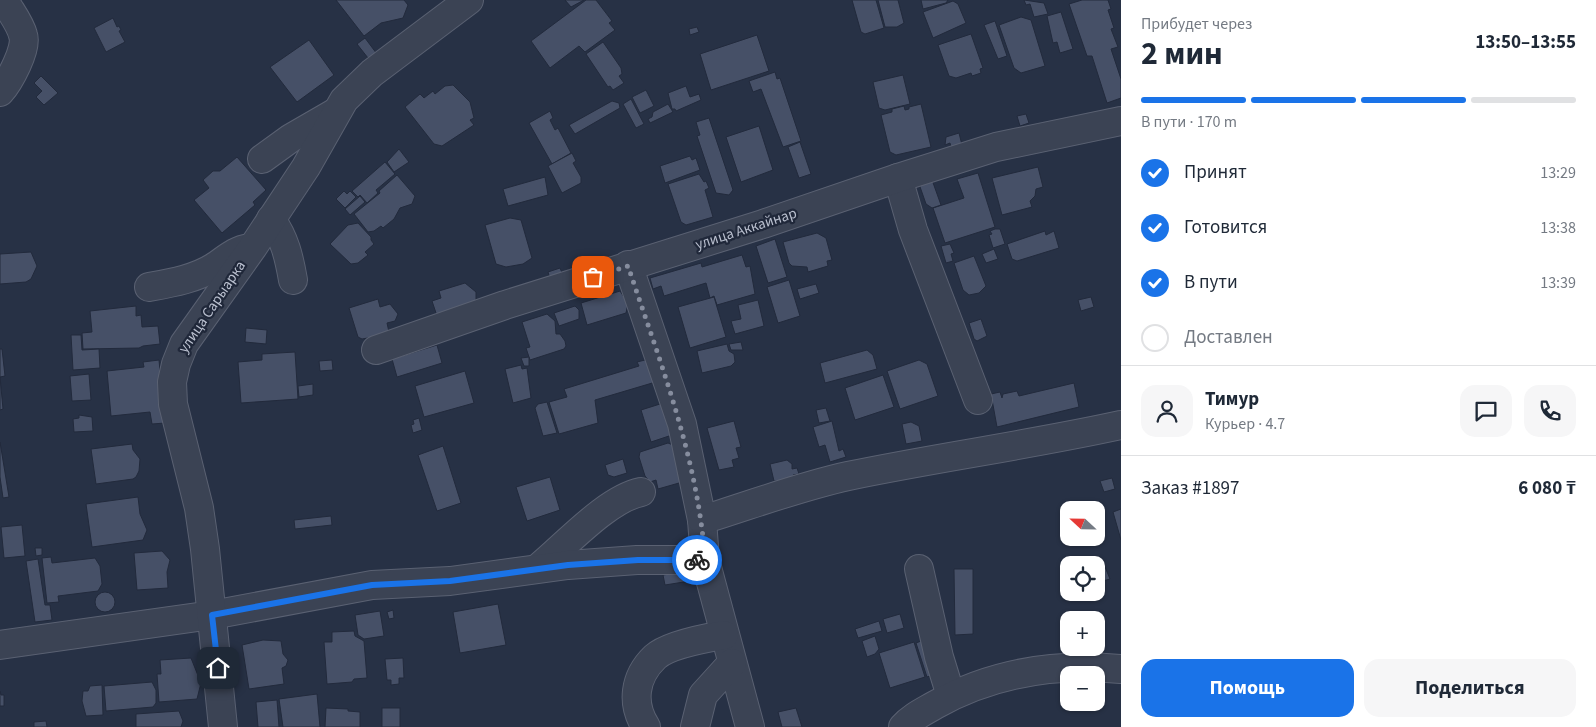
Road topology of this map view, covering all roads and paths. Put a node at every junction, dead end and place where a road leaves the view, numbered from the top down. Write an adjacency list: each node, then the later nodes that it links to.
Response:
1 (4, 0): 3 (street)
2 (469, 0): 4 (street, улица Сарыарка)
3 (0, 92)
4 (337, 112): 6 (street); 8 (street, улица Сарыарка)
5 (1121, 121): 7 (street, улица Аккайнар)
6 (262, 159)
7 (898, 178): 10 (street, улица Аккайнар); 14 (street)
8 (271, 219): 9 (street, улица Сарыарка); 11 (street)
9 (253, 247): 12 (street); 21 (street, улица Сарыарка)
10 (628, 266): 13 (street, улица Аккайнар); 17 (street)
11 (293, 280)
12 (149, 287)
13 (376, 350)
14 (978, 400)
15 (1121, 426): 17 (street)
16 (641, 492): 19 (street)
17 (702, 520): 18 (street)
18 (705, 560): 19 (street); 22 (street)
19 (538, 568): 21 (street)
20 (920, 569): 26 (street)
21 (212, 615): 23 (street); 27 (street, улица Сарыарка)
22 (724, 635): 24 (street); 28 (street)
23 (0, 645)
24 (732, 663): 29 (street); 30 (street)
25 (1121, 669): 26 (street)
26 (951, 696): 31 (street)
27 (223, 726)
28 (646, 727)
29 (695, 727)
30 (750, 727)
31 (903, 727)

